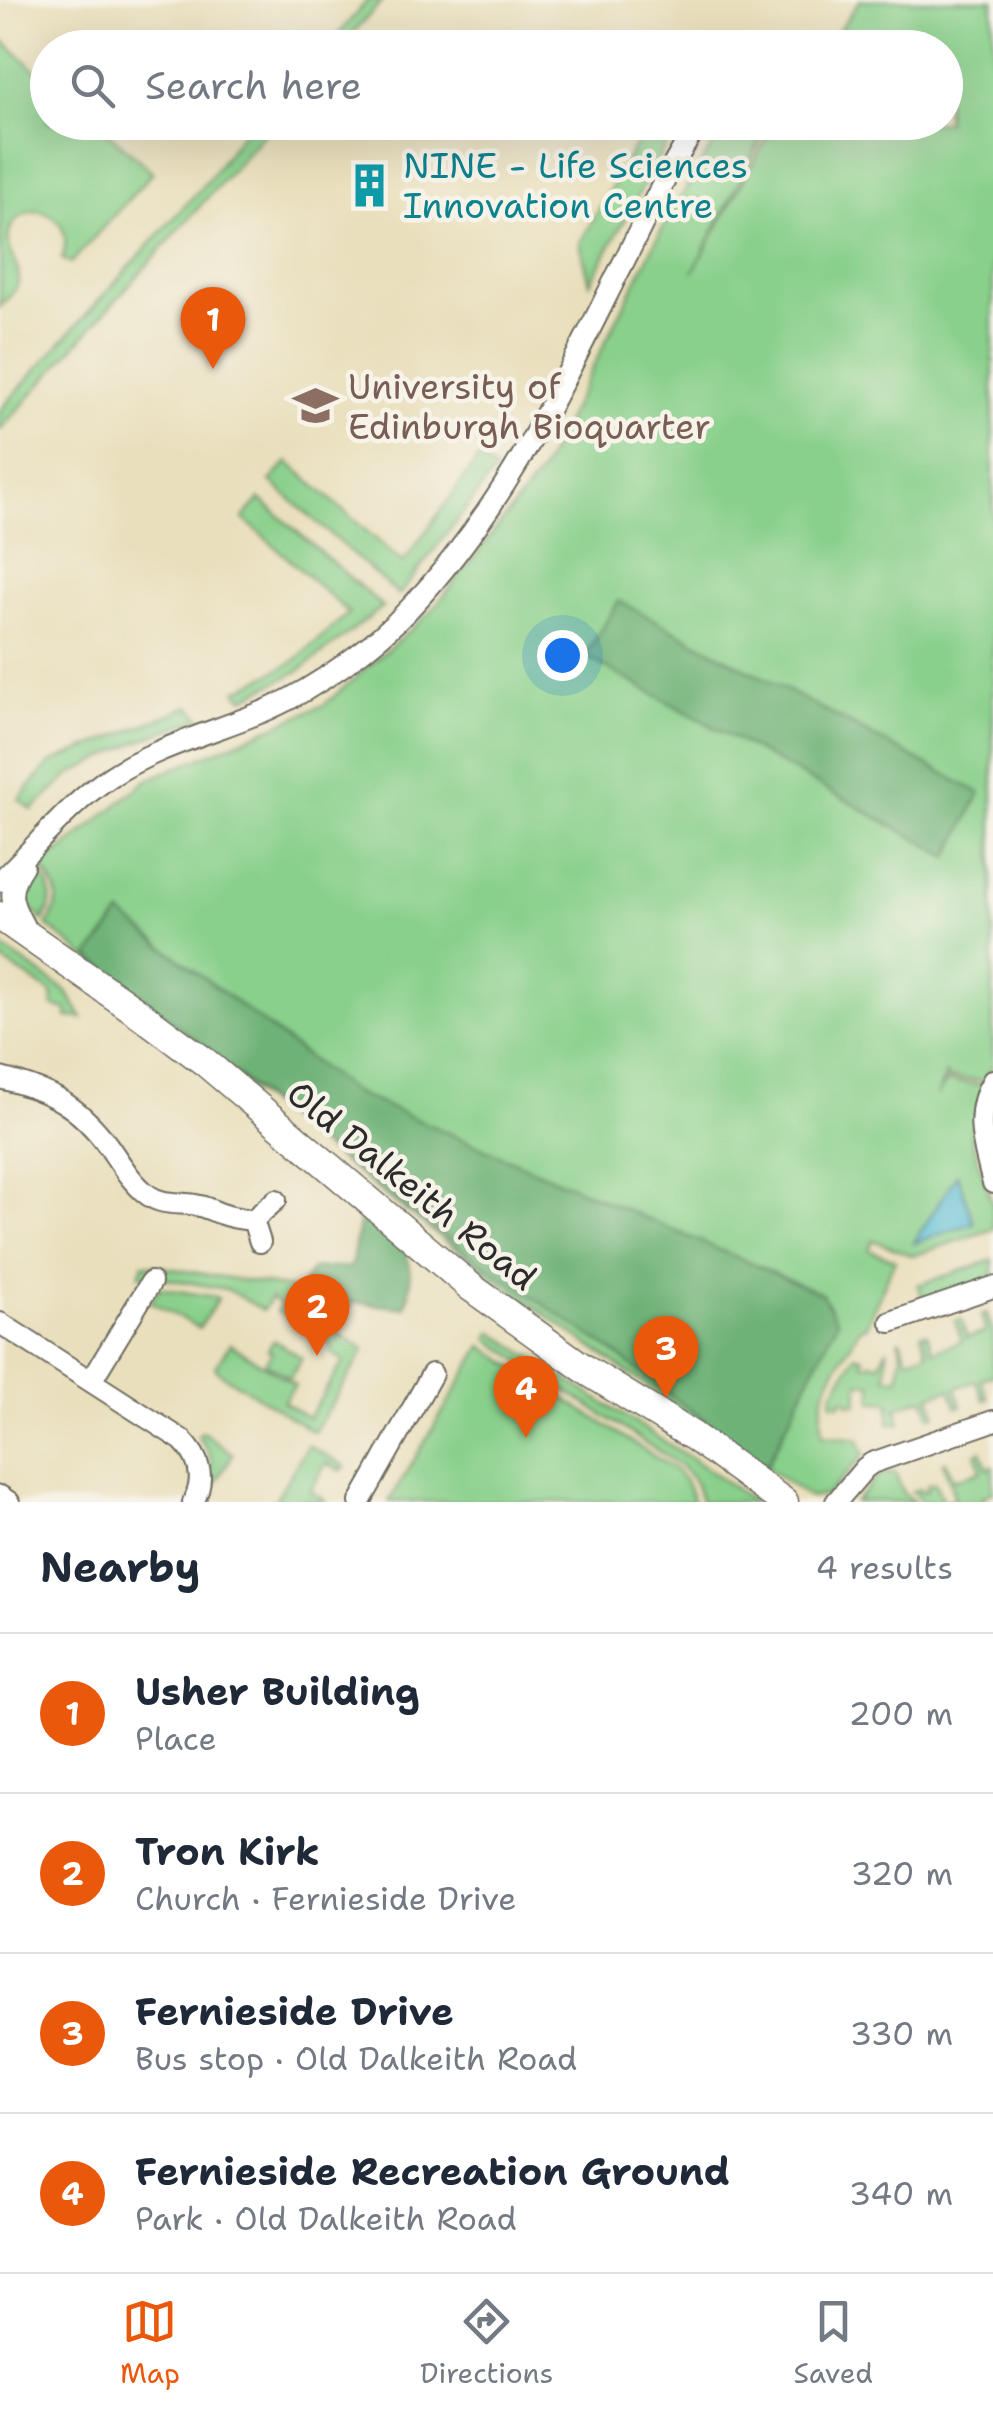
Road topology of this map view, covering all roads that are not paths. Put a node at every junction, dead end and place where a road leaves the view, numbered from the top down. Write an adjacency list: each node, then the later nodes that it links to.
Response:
1 (690, 140): 2 (street)
2 (47, 831): 3 (street); 5 (street)
3 (0, 881)
4 (0, 916): 5 (main road, Old Dalkeith Road)
5 (30, 937): 23 (main road, Old Dalkeith Road)
6 (0, 1078): 10 (street)
7 (993, 1080): 8 (street)
8 (993, 1183)
9 (276, 1200): 10 (street)
10 (252, 1220): 11 (street)
11 (260, 1242)
12 (151, 1282): 16 (street)
13 (993, 1287): 14 (street)
14 (892, 1322)
15 (0, 1323): 16 (street)
16 (91, 1382): 21 (street)
17 (424, 1382): 22 (street)
18 (993, 1421): 24 (street)
19 (0, 1496): 20 (street)
20 (10, 1502)
21 (193, 1502)
22 (360, 1502)
23 (784, 1502)
24 (836, 1502)

